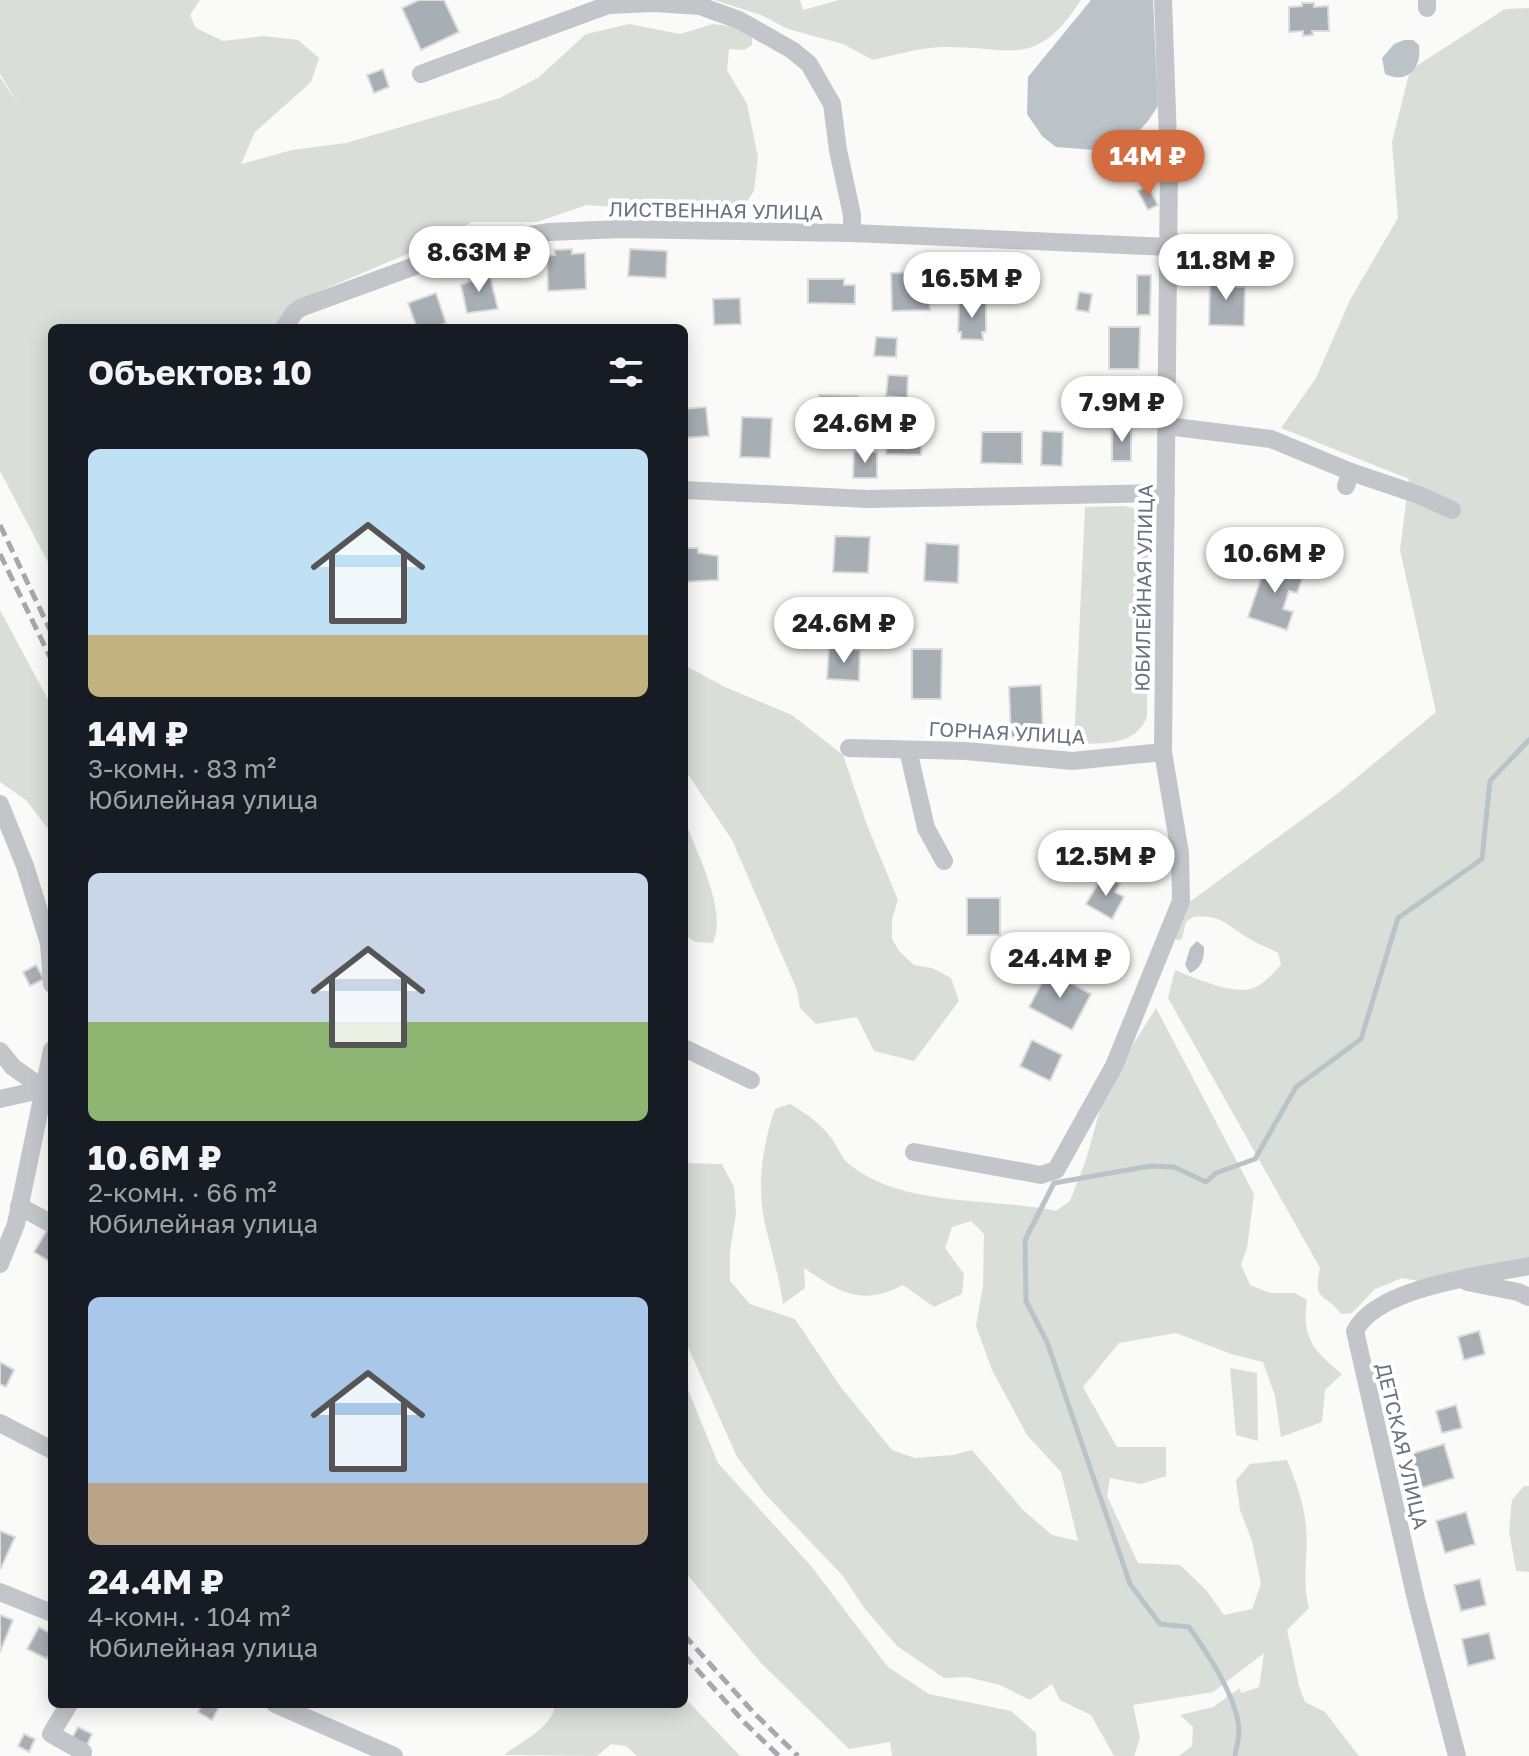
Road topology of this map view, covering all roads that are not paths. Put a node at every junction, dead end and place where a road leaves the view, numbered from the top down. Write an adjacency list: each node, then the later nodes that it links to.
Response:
1 (1163, 0): 4 (street, ЮБИЛЕЙНАЯ УЛИЦА)
2 (421, 74): 3 (street)
3 (852, 233): 4 (street, ЛИСТВЕННАЯ УЛИЦА); 5 (street, ЛИСТВЕННАЯ УЛИЦА)
4 (1169, 247): 6 (street, ЮБИЛЕЙНАЯ УЛИЦА)
5 (287, 324)
6 (1167, 426): 8 (street, ЮБИЛЕЙНАЯ УЛИЦА); 9 (street)
7 (688, 490): 8 (street)
8 (1166, 493): 12 (street, ЮБИЛЕЙНАЯ УЛИЦА)
9 (1452, 510)
10 (849, 748): 11 (street, ГОРНАЯ УЛИЦА)
11 (908, 750): 12 (street, ГОРНАЯ УЛИЦА); 14 (street)
12 (1163, 752): 22 (street, ЮБИЛЕЙНАЯ УЛИЦА)
13 (0, 804): 15 (street)
14 (944, 861)
15 (48, 940)
16 (688, 1050): 19 (street)
17 (0, 1051): 20 (street)
18 (48, 1070): 20 (street)
19 (751, 1080)
20 (44, 1089): 21 (street); 23 (street)
21 (0, 1099)
22 (914, 1152)
23 (19, 1206): 24 (street); 25 (street)
24 (48, 1222)
25 (0, 1264)
26 (1529, 1266): 27 (street)
27 (1457, 1280): 28 (street, ДЕТСКАЯ УЛИЦА); 37 (street, ДЕТСКАЯ УЛИЦА)
28 (1529, 1297)
29 (0, 1423): 30 (street)
30 (48, 1448)
31 (0, 1592): 32 (street)
32 (48, 1611)
33 (67, 1708): 35 (street)
34 (284, 1708): 36 (street)
35 (83, 1752)
36 (394, 1756)
37 (1457, 1756)

